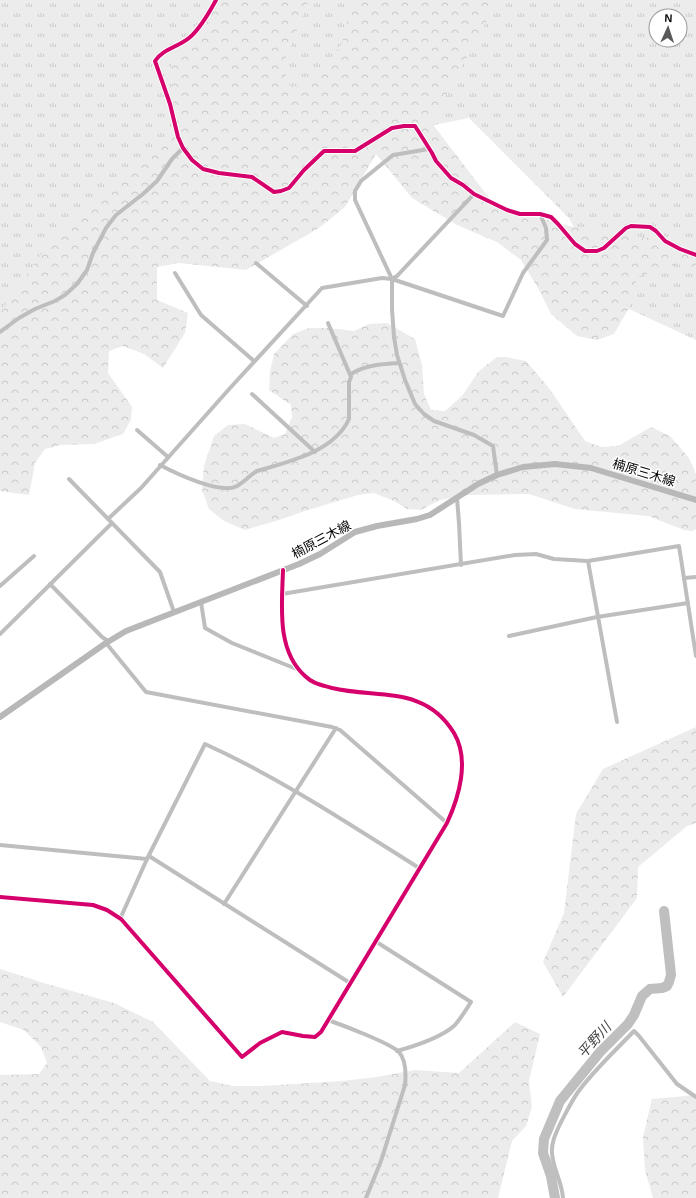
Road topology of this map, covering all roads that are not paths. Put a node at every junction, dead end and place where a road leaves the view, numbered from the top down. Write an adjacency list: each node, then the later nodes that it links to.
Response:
1 (216, 0): 2 (street)
2 (183, 148): 3 (street); 12 (street)
3 (429, 149): 4 (street); 9 (street)
4 (474, 194): 5 (street); 9 (street)
5 (540, 214): 6 (street); 9 (street)
6 (696, 255)
7 (256, 262): 10 (street)
8 (175, 273): 13 (street)
9 (392, 279): 10 (street); 14 (street)
10 (307, 306): 13 (street)
11 (328, 323): 15 (street)
12 (0, 332)
13 (254, 361): 19 (street)
14 (399, 363): 15 (street); 21 (street)
15 (351, 374): 18 (street)
16 (252, 394): 18 (street)
17 (137, 430): 19 (street)
18 (315, 452): 20 (street)
19 (168, 457): 20 (street)
20 (160, 465): 25 (street)
21 (497, 475): 23 (main road, 楠原三木線); 24 (main road, 楠原三木線)
22 (69, 480): 25 (street)
23 (456, 498): 29 (street); 30 (main road, 楠原三木線)
24 (696, 500)
25 (108, 519): 26 (street)
26 (112, 523): 33 (street); 38 (street)
27 (34, 556): 34 (street)
28 (588, 561): 29 (street); 32 (street); 39 (street)
29 (461, 565): 35 (street)
30 (283, 570): 35 (street); 36 (main road, 楠原三木線)
31 (696, 577): 32 (street)
32 (684, 578): 37 (street)
33 (50, 584): 40 (street); 42 (street)
34 (0, 586)
35 (282, 594): 44 (street)
36 (201, 602): 38 (main road, 楠原三木線); 44 (street)
37 (688, 603): 39 (street); 43 (street)
38 (174, 612): 42 (main road, 楠原三木線)
39 (597, 617): 41 (street); 46 (street)
40 (0, 634)
41 (509, 636)
42 (107, 642): 45 (main road, 楠原三木線); 47 (street)
43 (696, 656)
44 (299, 670): 49 (street)
45 (0, 717)
46 (616, 722)
47 (336, 728): 48 (street); 49 (street)
48 (296, 791): 51 (street); 52 (street); 54 (street)
49 (447, 823): 52 (street)
50 (0, 844): 51 (street)
51 (148, 858): 54 (street); 55 (street)
52 (419, 868): 56 (street)
53 (0, 897): 55 (street)
54 (224, 904): 57 (street)
55 (120, 918): 58 (street)
56 (375, 941): 57 (street); 59 (street)
57 (350, 983): 58 (street)
58 (328, 1020): 59 (street)
59 (397, 1051): 61 (street)
60 (696, 1097): 62 (street)
61 (366, 1198)
62 (563, 1198)

